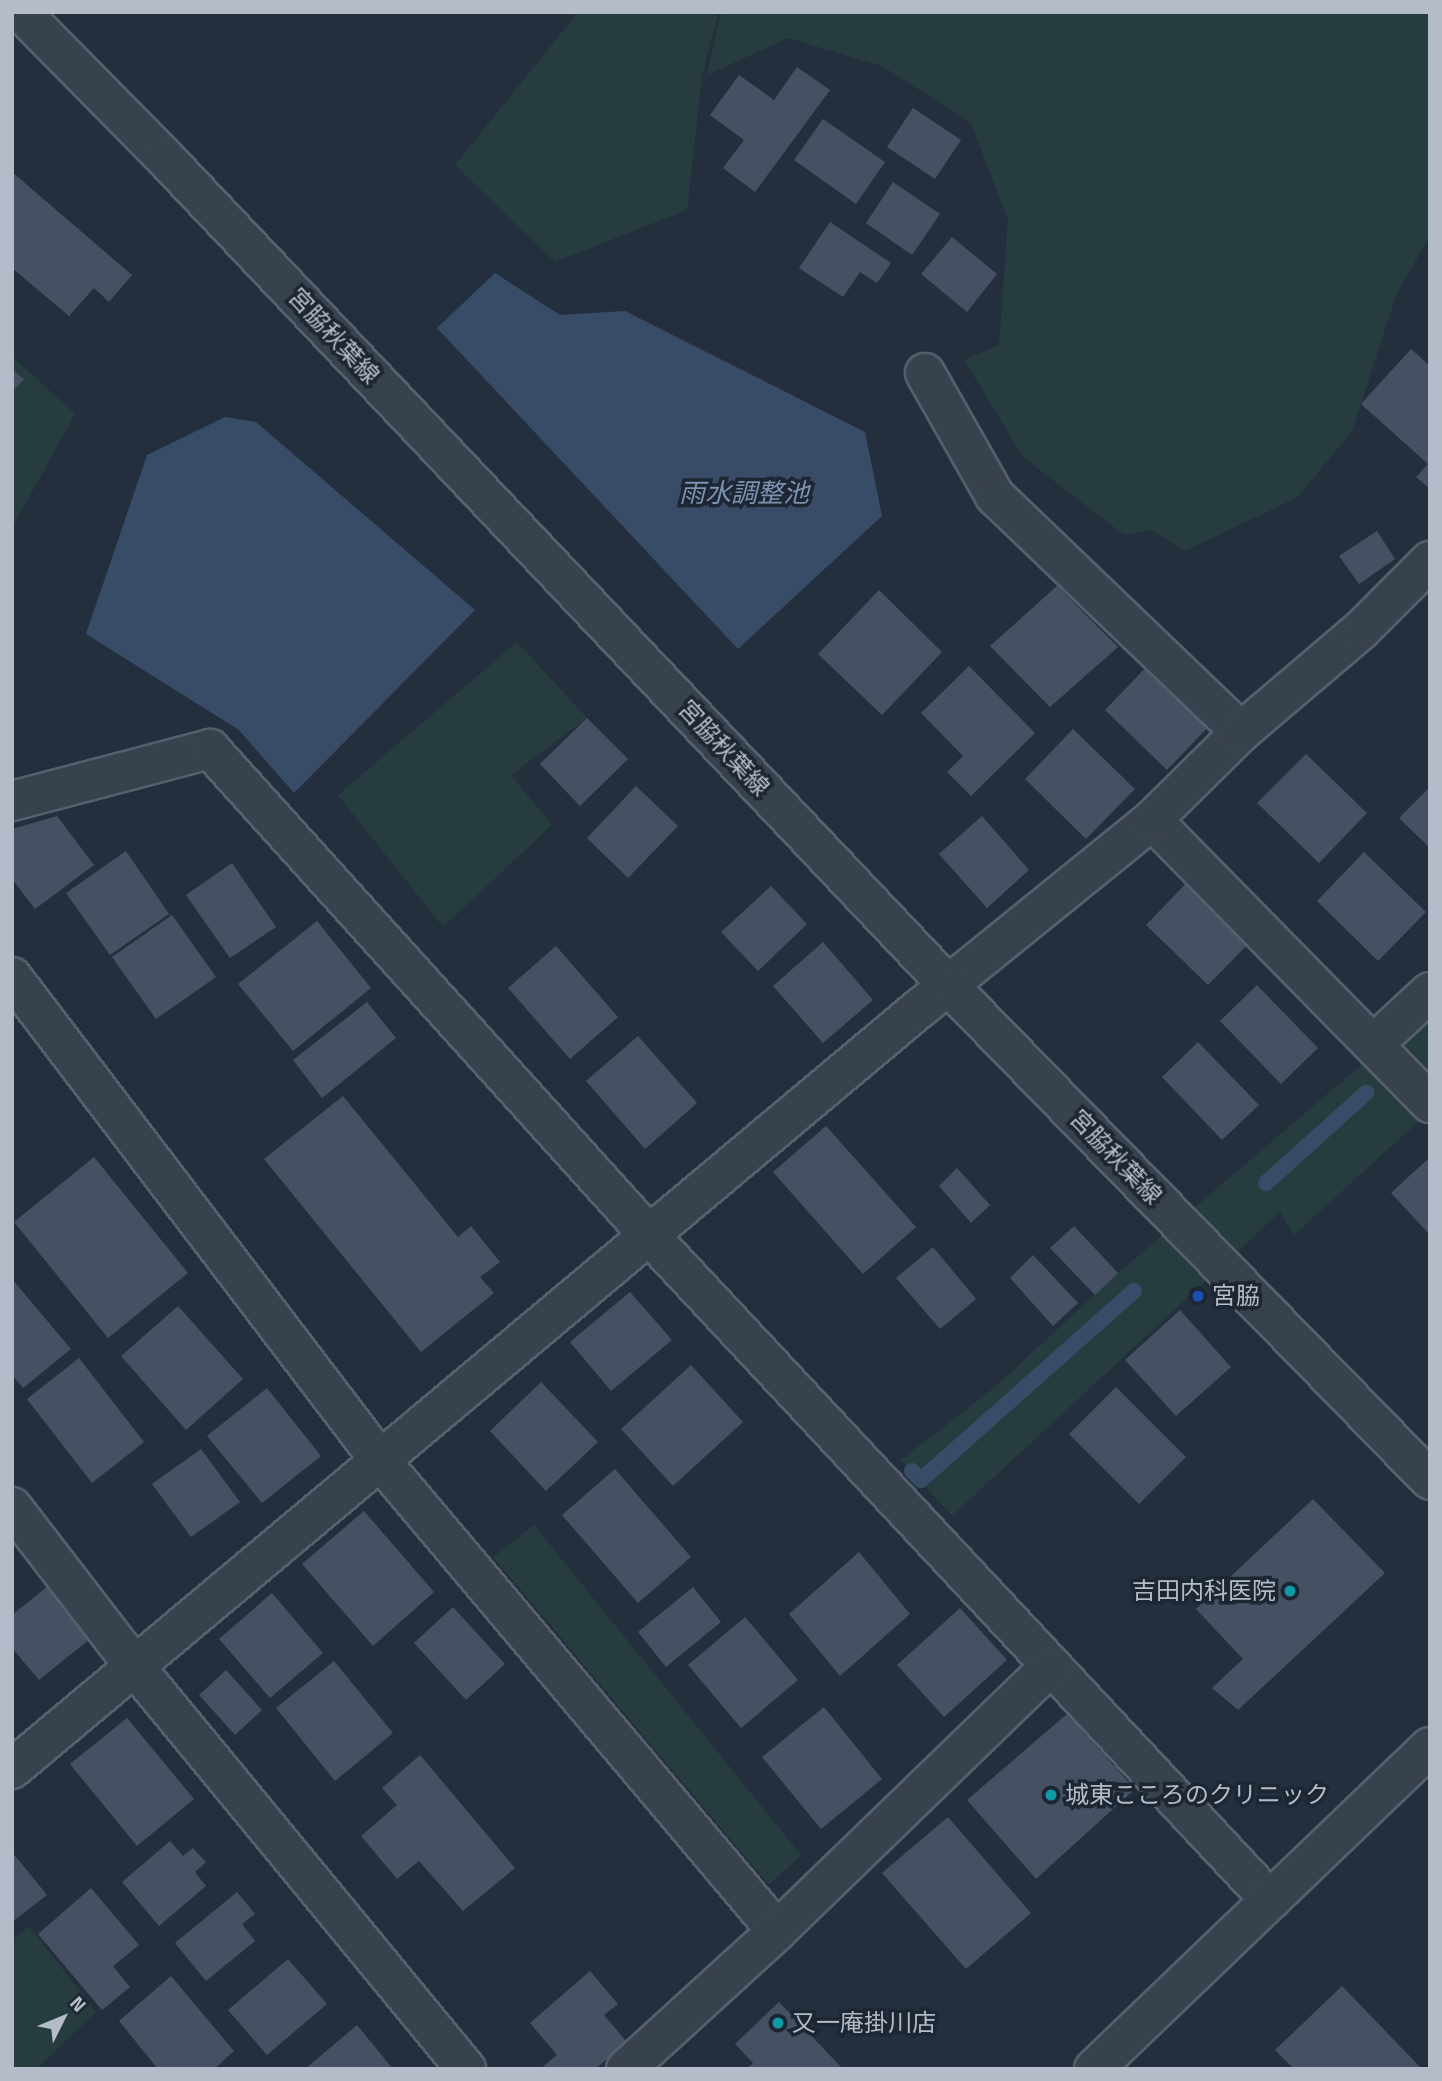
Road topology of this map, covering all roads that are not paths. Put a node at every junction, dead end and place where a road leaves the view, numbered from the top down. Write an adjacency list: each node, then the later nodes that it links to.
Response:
1 (21, 12): 8 (street, 宮脇秋葉線)
2 (925, 373): 4 (street)
3 (1430, 561): 4 (street)
4 (1241, 732): 6 (street)
5 (12, 801): 12 (street)
6 (1152, 820): 8 (street); 10 (street)
7 (12, 977): 13 (street)
8 (949, 986): 12 (street); 14 (street, 宮脇秋葉線)
9 (1430, 992): 10 (street)
10 (1375, 1043): 11 (street)
11 (1430, 1103)
12 (649, 1235): 13 (street); 16 (street)
13 (379, 1459): 17 (street); 21 (street)
14 (1430, 1480)
15 (12, 1507): 17 (street)
16 (1050, 1666): 20 (street); 21 (street)
17 (135, 1667): 19 (street); 22 (street)
18 (1430, 1746): 20 (street)
19 (12, 1769)
20 (1270, 1900): 24 (street)
21 (777, 1931): 23 (street)
22 (466, 2069)
23 (626, 2069)
24 (1094, 2069)

